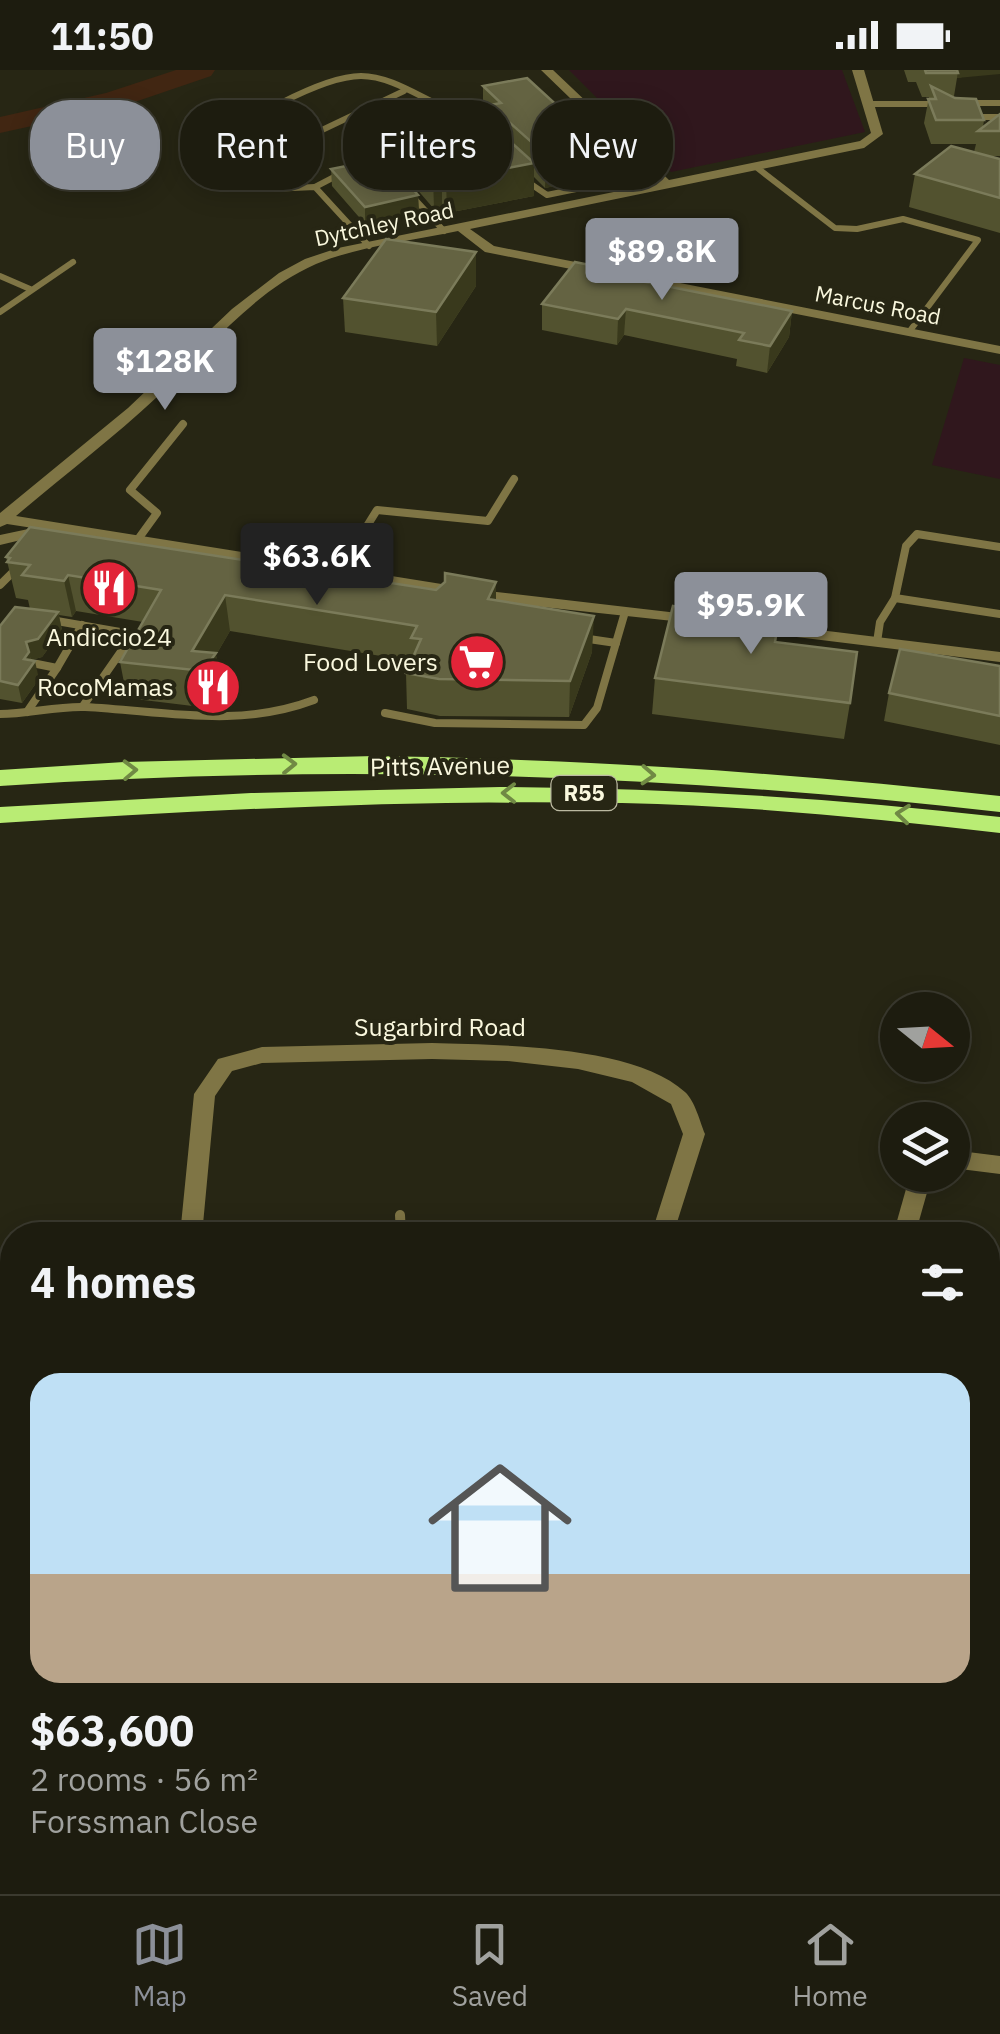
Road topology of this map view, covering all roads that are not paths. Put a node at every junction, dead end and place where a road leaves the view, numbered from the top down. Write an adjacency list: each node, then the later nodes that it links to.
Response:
1 (547, 70): 6 (street)
2 (858, 70): 8 (street)
3 (404, 92): 4 (lane); 5 (lane); 15 (lane)
4 (294, 100)
5 (421, 100)
6 (578, 100)
7 (1000, 103): 11 (lane)
8 (870, 104): 9 (lane); 16 (street, Dytchley Road)
9 (931, 104): 10 (lane); 12 (lane)
10 (946, 104)
11 (964, 104)
12 (944, 114)
13 (968, 116): 14 (lane)
14 (1000, 117)
15 (323, 130)
16 (756, 167): 18 (street, Dytchley Road); 34 (lane)
17 (512, 168): 19 (lane)
18 (673, 184)
19 (532, 185)
20 (271, 190): 21 (lane)
21 (304, 190)
22 (319, 190): 29 (lane)
23 (407, 190): 28 (lane)
24 (537, 190): 25 (lane)
25 (567, 190)
26 (642, 190): 27 (street, Dytchley Road)
27 (460, 227): 28 (street, Dytchley Road); 34 (street, Marcus Road)
28 (444, 231): 29 (street, Dytchley Road)
29 (370, 246): 38 (street, Dytchley Road)
30 (73, 262): 32 (lane)
31 (0, 276): 32 (lane)
32 (30, 289): 33 (lane)
33 (0, 312)
34 (909, 332): 35 (street, Marcus Road)
35 (1000, 350)
36 (183, 424): 41 (lane)
37 (514, 479): 44 (lane)
38 (1, 520): 39 (street)
39 (52, 530): 40 (street); 41 (street)
40 (0, 540)
41 (136, 542): 44 (street)
42 (1000, 547): 48 (lane)
43 (26, 560): 46 (lane)
44 (338, 572): 45 (street); 47 (lane)
45 (398, 581): 49 (lane); 50 (street)
46 (0, 585)
47 (326, 590)
48 (894, 598): 51 (lane); 57 (lane)
49 (390, 599)
50 (625, 612): 53 (street); 58 (lane)
51 (1000, 614)
52 (40, 618): 54 (lane)
53 (722, 624)
54 (82, 626): 61 (lane); 63 (lane)
55 (741, 626): 57 (street)
56 (577, 637): 58 (lane)
57 (877, 642): 59 (street)
58 (616, 643): 65 (lane)
59 (1000, 657)
60 (38, 664): 61 (lane)
61 (56, 668): 64 (lane)
62 (314, 700): 63 (lane)
63 (83, 706): 64 (lane)
64 (27, 712): 66 (lane)
65 (385, 713)
66 (0, 714)
67 (0, 774): 68 (main road, Pitts Avenue / R55, one-way to 68)
68 (1000, 804)
69 (0, 815): 70 (main road, Pitts Avenue / R55, one-way to 69)
70 (1000, 825)
71 (970, 1161): 72 (street)
72 (1000, 1165)
73 (916, 1192): 78 (street)
74 (400, 1215): 76 (lane)
75 (192, 1222): 77 (street, Sugarbird Road)
76 (400, 1222)
77 (666, 1222)
78 (908, 1222)

